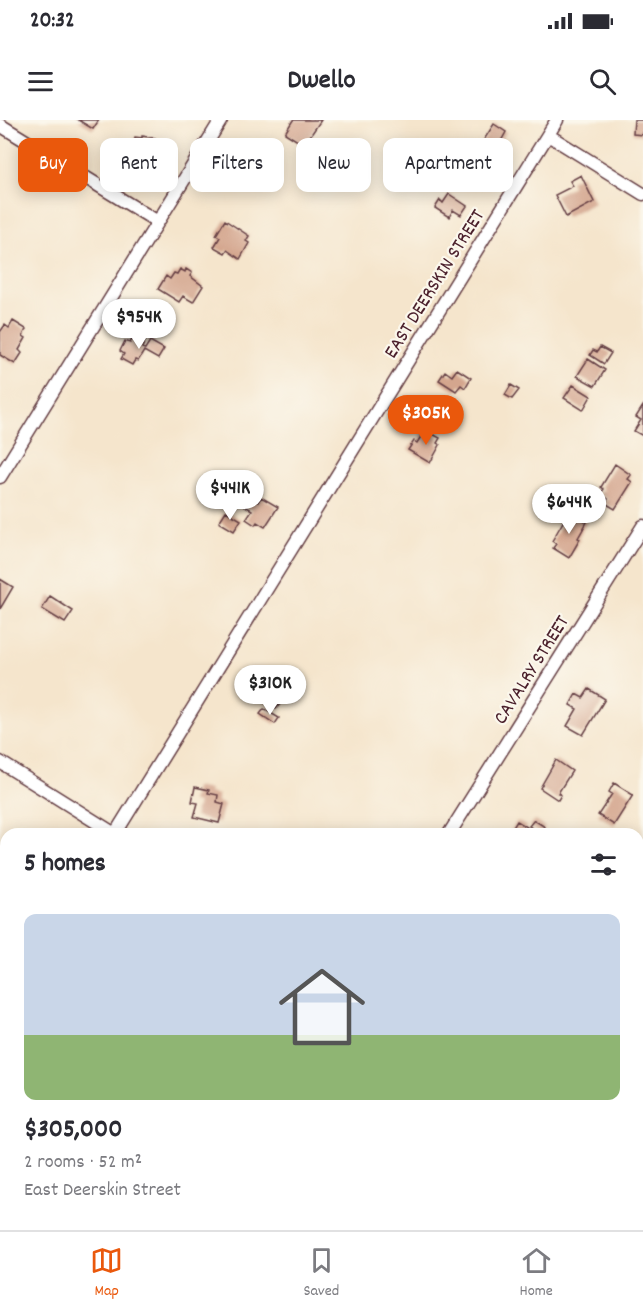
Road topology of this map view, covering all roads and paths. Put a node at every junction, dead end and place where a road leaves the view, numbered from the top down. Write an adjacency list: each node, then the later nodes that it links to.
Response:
1 (221, 120): 6 (street)
2 (557, 120): 4 (street, EAST DEERSKIN STREET)
3 (0, 125): 6 (street)
4 (548, 135): 5 (street); 11 (street, EAST DEERSKIN STREET)
5 (643, 194)
6 (158, 222): 7 (street)
7 (0, 477)
8 (643, 526): 12 (street, CAVALRY STREET)
9 (0, 762): 10 (street)
10 (105, 828)
11 (119, 828)
12 (453, 828)

